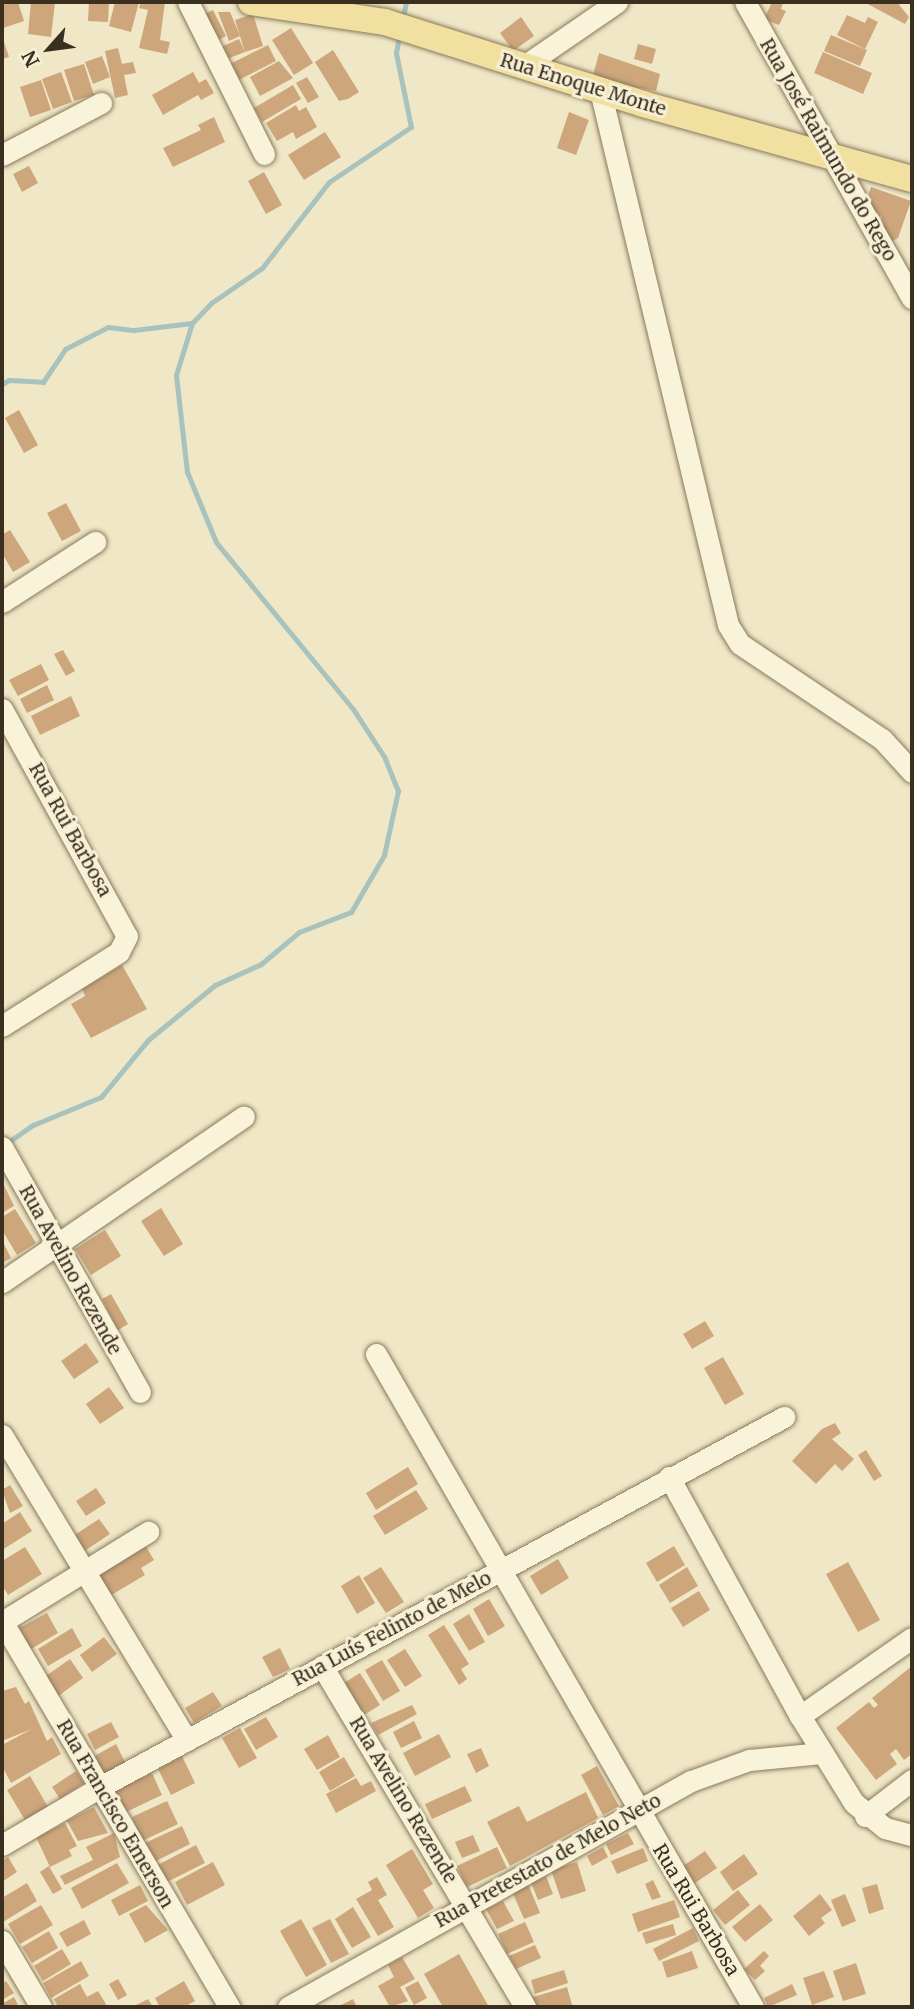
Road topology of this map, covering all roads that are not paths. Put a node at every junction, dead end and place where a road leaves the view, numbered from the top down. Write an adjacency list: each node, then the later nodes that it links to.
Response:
1 (188, 2): 8 (street)
2 (251, 2): 5 (main road, Rua Enoque Monte)
3 (617, 2): 5 (street)
4 (745, 2): 10 (street, Rua José Raimundo do Rego)
5 (524, 66): 6 (main road, Rua Enoque Monte)
6 (600, 90): 10 (main road, Rua Enoque Monte); 16 (street)
7 (101, 103): 9 (street)
8 (264, 154)
9 (2, 155)
10 (832, 158): 11 (main road, Rua Enoque Monte); 12 (street, Rua José Raimundo do Rego)
11 (912, 179)
12 (912, 298)
13 (95, 542): 14 (street)
14 (2, 602)
15 (2, 709): 17 (street, Rua Rui Barbosa)
16 (912, 772)
17 (2, 1026)
18 (244, 1116): 20 (street)
19 (2, 1147): 20 (street, Rua Avelino Rezende)
20 (56, 1245): 21 (street); 23 (street, Rua Avelino Rezende)
21 (2, 1282)
22 (376, 1354): 28 (street, Rua Rui Barbosa)
23 (140, 1392)
24 (784, 1417): 26 (street, Rua Luís Felinto de Melo)
25 (2, 1435): 29 (street)
26 (669, 1477): 28 (street, Rua Luís Felinto de Melo); 33 (street)
27 (148, 1532): 29 (street)
28 (501, 1570): 32 (street, Rua Luís Felinto de Melo); 38 (street, Rua Rui Barbosa)
29 (87, 1572): 30 (street); 34 (street)
30 (2, 1621): 37 (street, Rua Francisco Emerson)
31 (912, 1638): 33 (street)
32 (322, 1666): 34 (street, Rua Luís Felinto de Melo); 42 (street, Rua Avelino Rezende)
33 (800, 1716): 35 (street)
34 (187, 1740): 37 (street, Rua Luís Felinto de Melo)
35 (822, 1753): 38 (street, Rua Pretestato de Melo Neto); 39 (street)
36 (912, 1780): 39 (street)
37 (100, 1787): 41 (street, Rua Luís Felinto de Melo); 45 (street, Rua Francisco Emerson)
38 (638, 1812): 42 (street, Rua Pretestato de Melo Neto); 48 (street, Rua Rui Barbosa)
39 (865, 1816): 40 (street)
40 (912, 1835)
41 (2, 1844)
42 (467, 1905): 46 (street, Rua Pretestato de Melo Neto); 47 (street, Rua Avelino Rezende)
43 (2, 1941): 44 (street)
44 (41, 2007)
45 (229, 2007)
46 (288, 2007)
47 (525, 2007)
48 (753, 2007)

